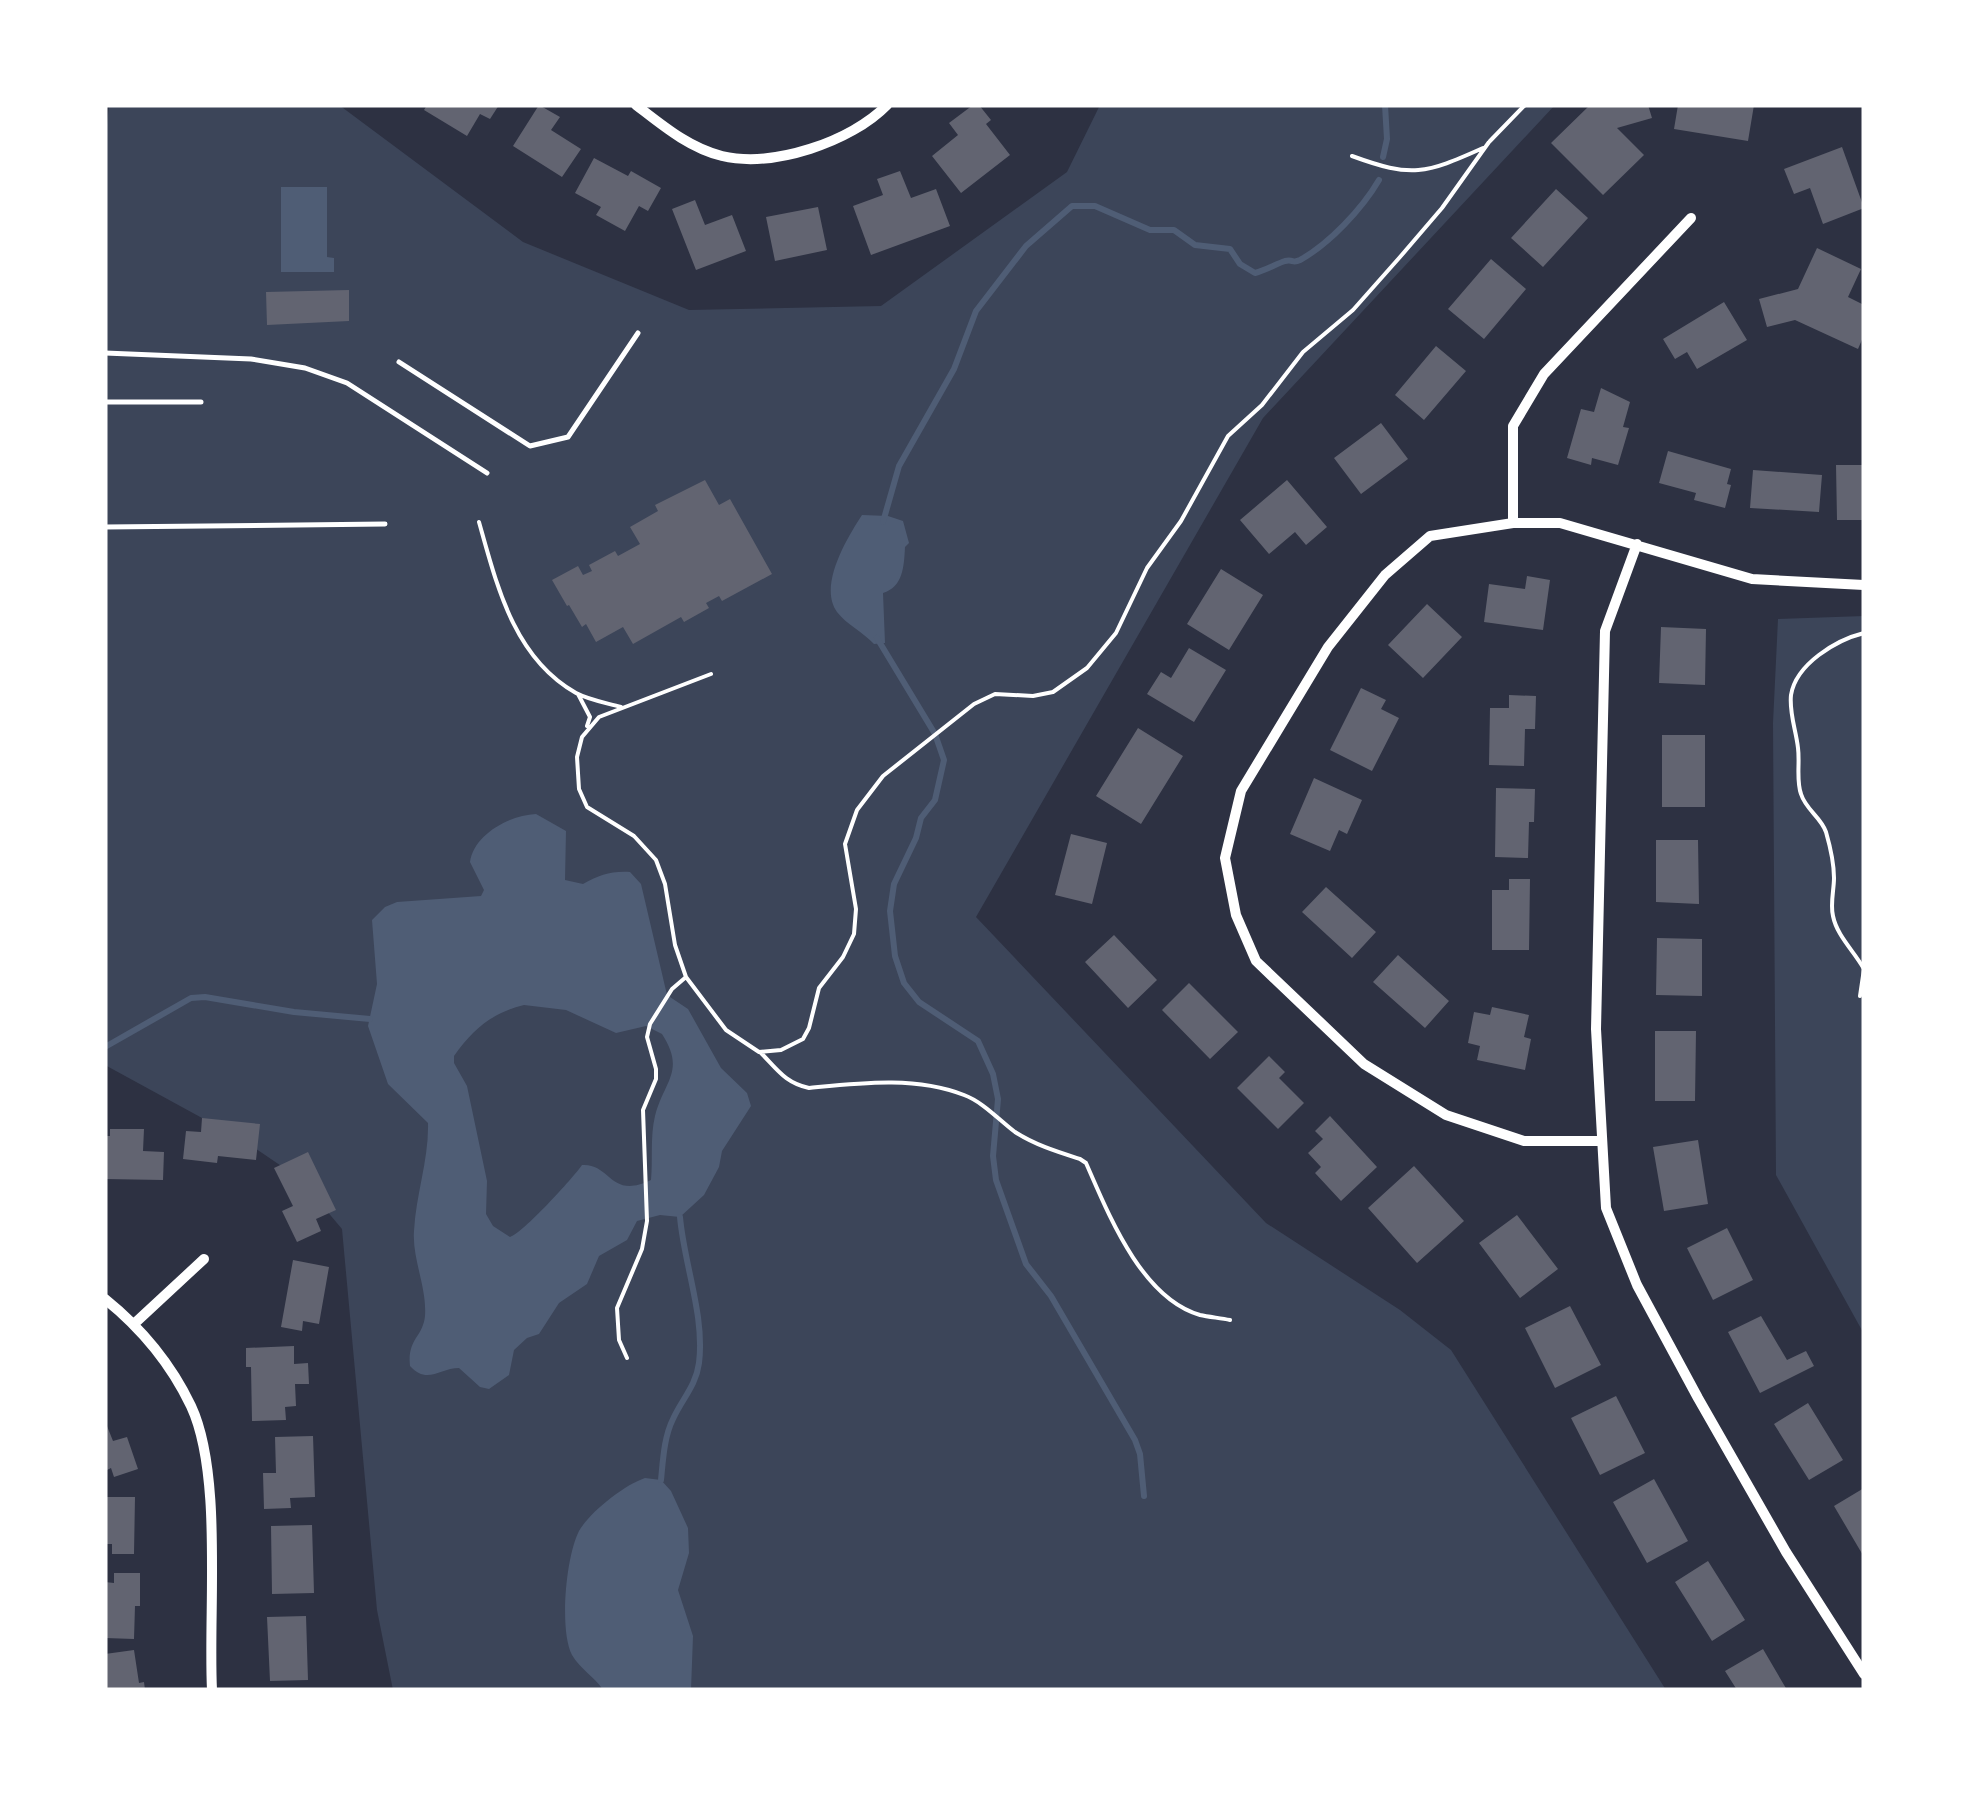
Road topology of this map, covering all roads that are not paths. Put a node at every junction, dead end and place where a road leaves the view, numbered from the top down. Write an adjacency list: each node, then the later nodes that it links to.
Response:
1 (636, 105): 2 (street)
2 (887, 105)
3 (1691, 218): 11 (street)
4 (638, 334): 6 (lane)
5 (105, 353): 9 (lane)
6 (399, 362)
7 (105, 402): 8 (lane)
8 (200, 402)
9 (486, 472)
10 (385, 524): 12 (lane)
11 (1514, 524): 13 (street); 15 (street)
12 (105, 527)
13 (1637, 544): 14 (street); 15 (street)
14 (1864, 585)
15 (1601, 1141): 19 (street)
16 (204, 1258): 18 (street)
17 (105, 1299): 18 (street)
18 (134, 1323): 20 (street)
19 (1864, 1674)
20 (212, 1690)

